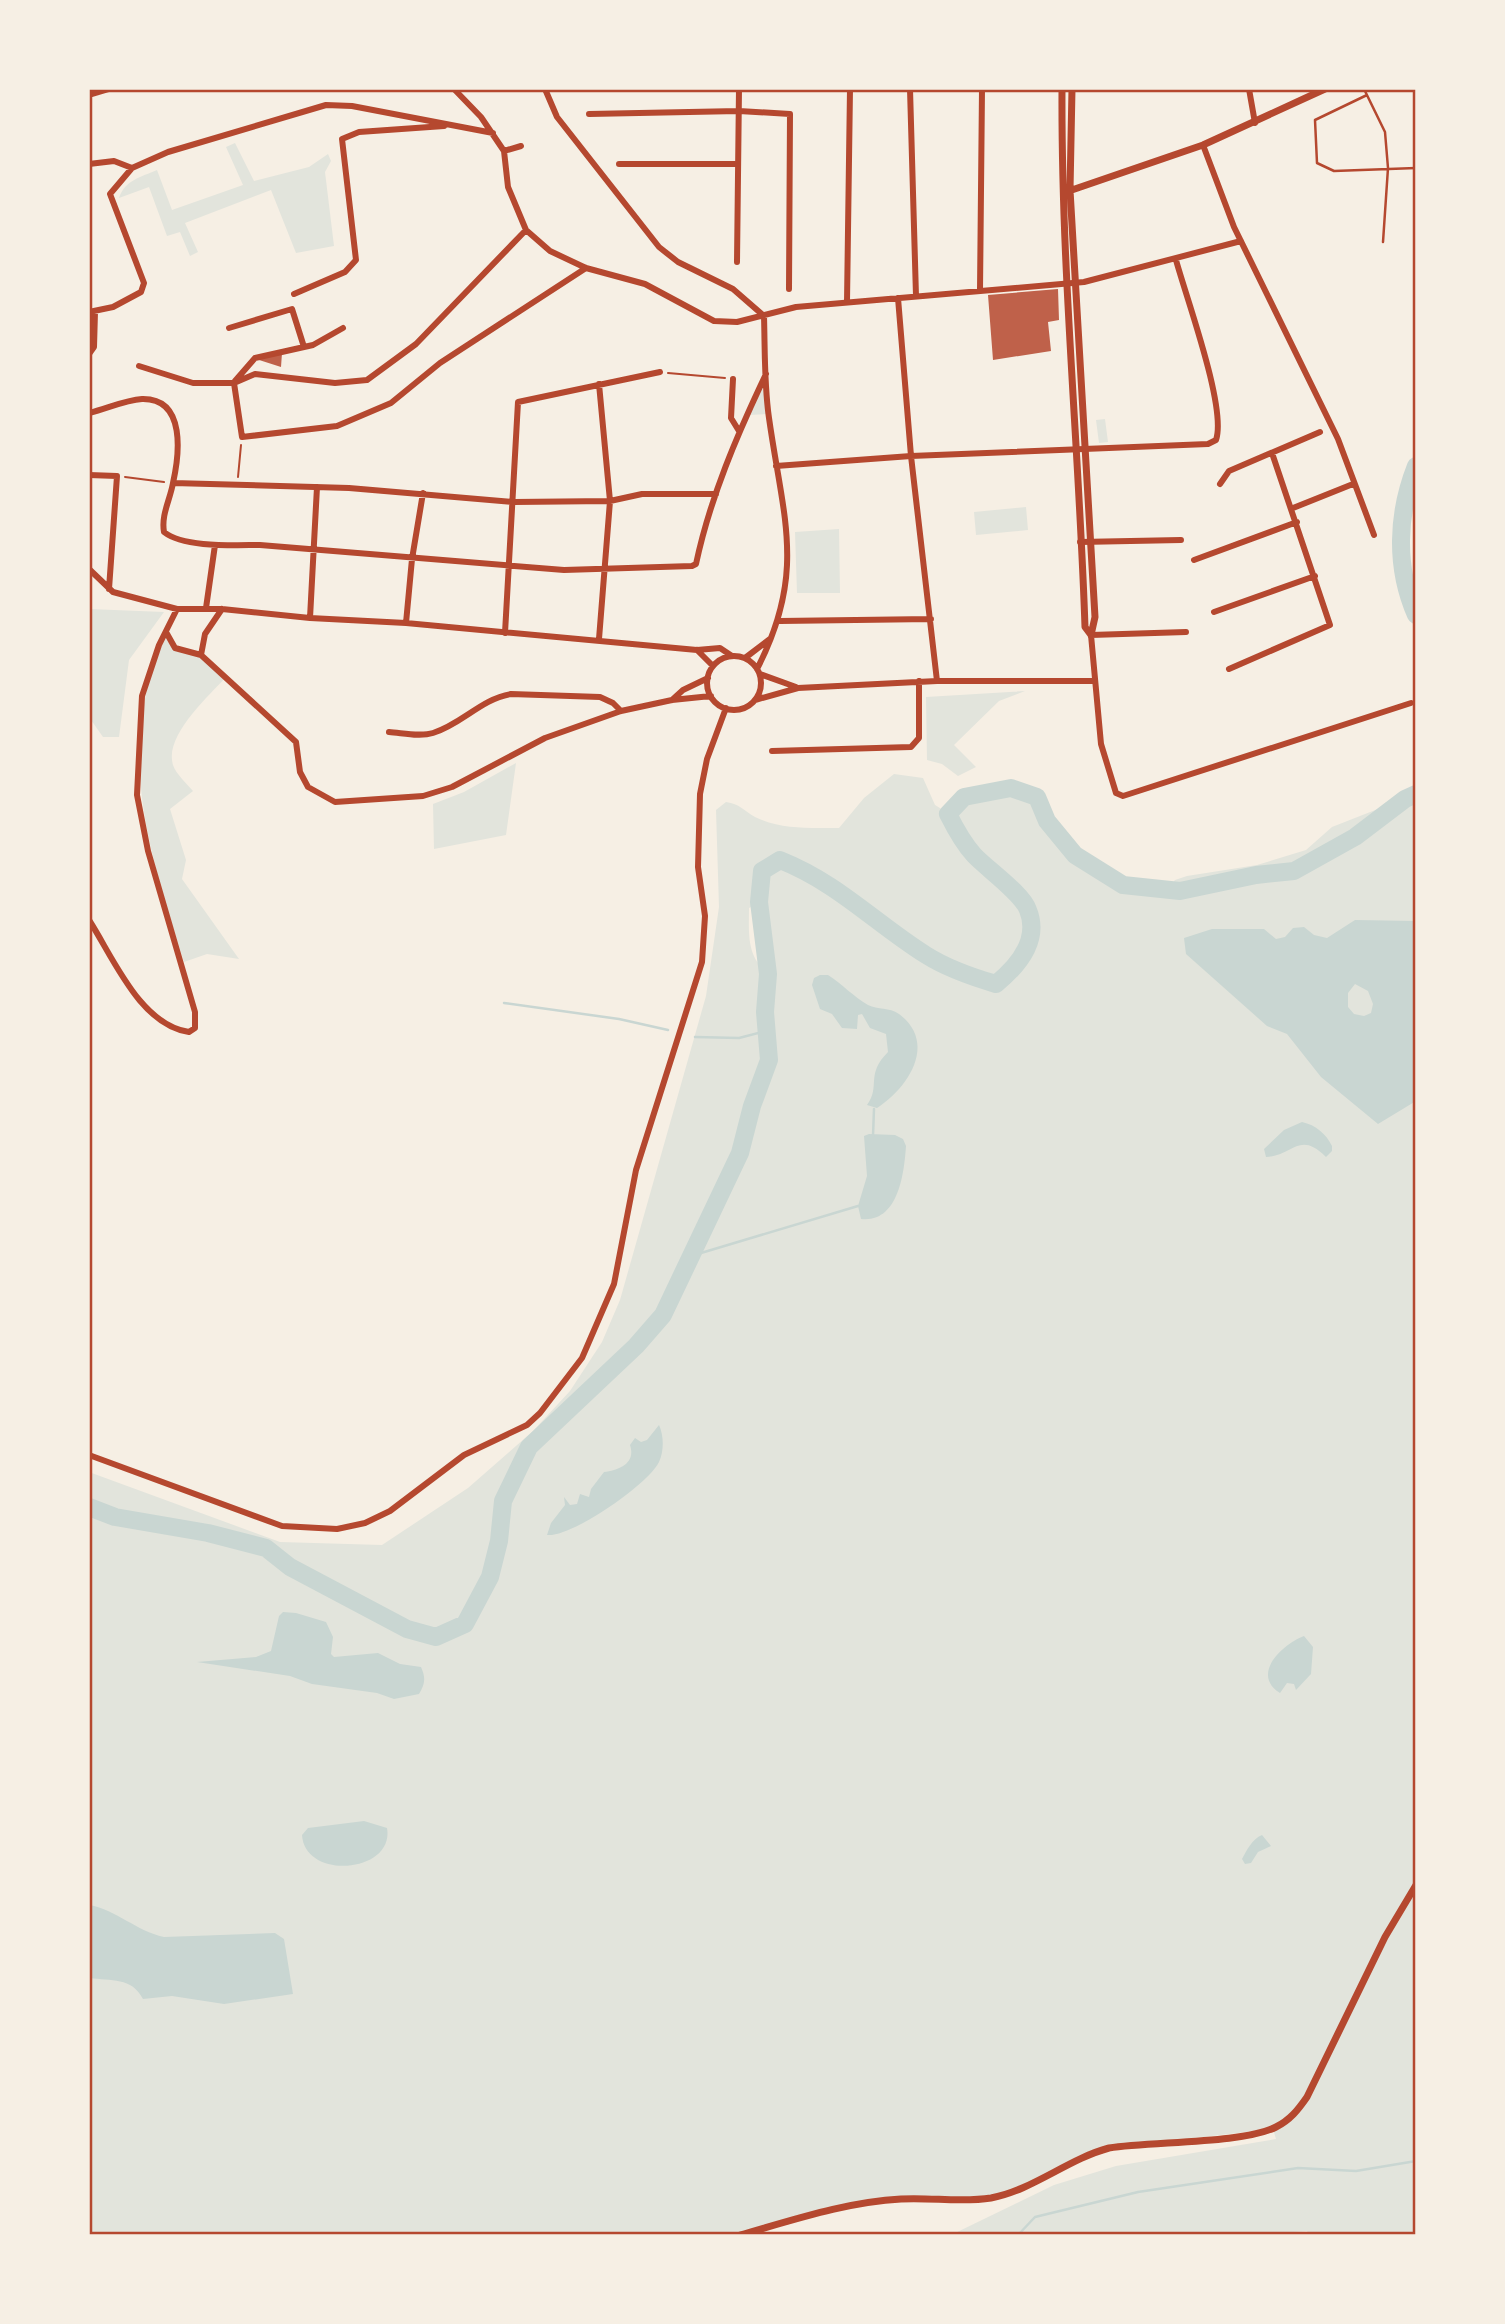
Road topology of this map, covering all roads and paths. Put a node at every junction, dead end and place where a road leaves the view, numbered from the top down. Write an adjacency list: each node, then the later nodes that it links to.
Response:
1 (109, 89): 13 (street)
2 (454, 89): 19 (street)
3 (545, 89): 46 (street)
4 (739, 89): 15 (street)
5 (850, 89): 44 (street)
6 (910, 89): 42 (street)
7 (982, 89): 40 (street)
8 (1062, 89): 30 (street)
9 (1072, 89): 29 (street)
10 (1249, 89): 17 (street)
11 (1325, 89): 17 (street)
12 (1364, 89): 14 (lane)
13 (89, 95)
14 (1367, 95): 27 (lane); 27 (lane)
15 (738, 111): 16 (street); 25 (street); 39 (street)
16 (589, 114)
17 (1255, 123): 20 (street)
18 (453, 125): 19 (street); 26 (street); 41 (street)
19 (493, 133): 22 (street)
20 (1203, 145): 29 (street); 32 (street)
21 (521, 146): 22 (street)
22 (503, 151): 31 (street)
23 (619, 163): 25 (street)
24 (89, 164): 26 (street)
25 (738, 164): 35 (street)
26 (132, 168): 45 (street)
27 (1388, 168): 28 (lane); 33 (lane)
28 (1416, 168)
29 (1070, 190): 30 (street); 37 (street)
30 (1061, 193): 38 (street)
31 (526, 230): 36 (street); 55 (street)
32 (1241, 241): 34 (street); 70 (street)
33 (1384, 242)
34 (1176, 260): 37 (street); 62 (street)
35 (737, 262)
36 (586, 268): 46 (street); 60 (street)
37 (1076, 283): 38 (street); 62 (street)
38 (1067, 284): 40 (street); 61 (street)
39 (789, 289)
40 (980, 291): 42 (street)
41 (295, 294)
42 (916, 296): 43 (street)
43 (898, 298): 44 (street); 64 (street)
44 (847, 302): 46 (street)
45 (92, 312): 50 (street)
46 (764, 316): 53 (street)
47 (229, 328): 49 (street)
48 (343, 328): 49 (street)
49 (304, 347): 55 (street)
50 (89, 354)
51 (138, 366): 55 (street)
52 (660, 372): 54 (path); 56 (street)
53 (766, 374): 58 (street); 65 (street)
54 (733, 379): 58 (street)
55 (234, 383): 60 (street)
56 (599, 384): 75 (street); 76 (street)
57 (89, 413): 68 (street)
58 (739, 431): 74 (street)
59 (1320, 432): 63 (street)
60 (242, 437): 71 (path)
61 (1075, 449): 62 (street); 64 (street); 82 (street)
62 (1086, 449): 81 (street)
63 (1272, 453): 69 (street); 77 (street)
64 (911, 456): 65 (street); 97 (street)
65 (776, 466): 98 (street)
66 (89, 475): 67 (street)
67 (117, 476): 68 (path); 91 (street)
68 (173, 483): 71 (street); 83 (street)
69 (1220, 484)
70 (1353, 484): 77 (street); 79 (street)
71 (239, 485): 72 (street)
72 (317, 487): 73 (street); 84 (street)
73 (423, 493): 76 (street); 85 (street)
74 (716, 494): 75 (street); 89 (street)
75 (610, 500): 76 (street); 89 (street)
76 (514, 502): 87 (street)
77 (1293, 508): 78 (street)
78 (1297, 522): 86 (street); 90 (street)
79 (1374, 535)
80 (1181, 540): 81 (street)
81 (1091, 541): 82 (street); 103 (street)
82 (1080, 542): 103 (street)
83 (215, 545): 84 (street); 93 (street)
84 (315, 550): 85 (street); 96 (street)
85 (412, 559): 87 (street); 99 (street)
86 (1194, 561)
87 (509, 566): 89 (street); 102 (street)
88 (89, 569): 91 (street)
89 (605, 571): 104 (street)
90 (1315, 576): 95 (street); 113 (street)
91 (109, 589): 92 (street)
92 (177, 608): 93 (street); 100 (street)
93 (206, 608): 94 (street)
94 (222, 609): 96 (street); 109 (street)
95 (1214, 612)
96 (310, 618): 99 (street)
97 (931, 619): 98 (street); 117 (street)
98 (780, 621): 105 (street)
99 (406, 623): 102 (street)
100 (166, 632): 106 (street); 108 (street)
101 (1186, 632): 103 (street)
102 (505, 633): 104 (street)
103 (1091, 635): 118 (street)
104 (599, 639): 107 (street)
105 (770, 639): 111 (street); 114 (street)
106 (175, 648): 108 (street); 109 (street)
107 (697, 650): 110 (street); 112 (street)
108 (157, 651): 128 (street)
109 (201, 654): 125 (street)
110 (733, 656): 111 (street); 112 (street)
111 (745, 658): 114 (street)
112 (713, 666): 115 (street)
113 (1229, 669)
114 (758, 671): 119 (street); 121 (street)
115 (708, 678): 120 (street); 122 (street)
116 (919, 681): 117 (street); 119 (street); 127 (street)
117 (937, 681): 118 (street)
118 (1094, 681): 123 (street)
119 (798, 688): 121 (street)
120 (711, 696): 122 (street); 124 (street)
121 (755, 699): 124 (street)
122 (672, 700): 125 (street)
123 (1411, 703)
124 (726, 708): 129 (street)
125 (621, 711): 126 (street)
126 (389, 732)
127 (772, 751)
128 (89, 920)
129 (89, 1455)
130 (1416, 1885): 131 (street)
131 (740, 2235)

